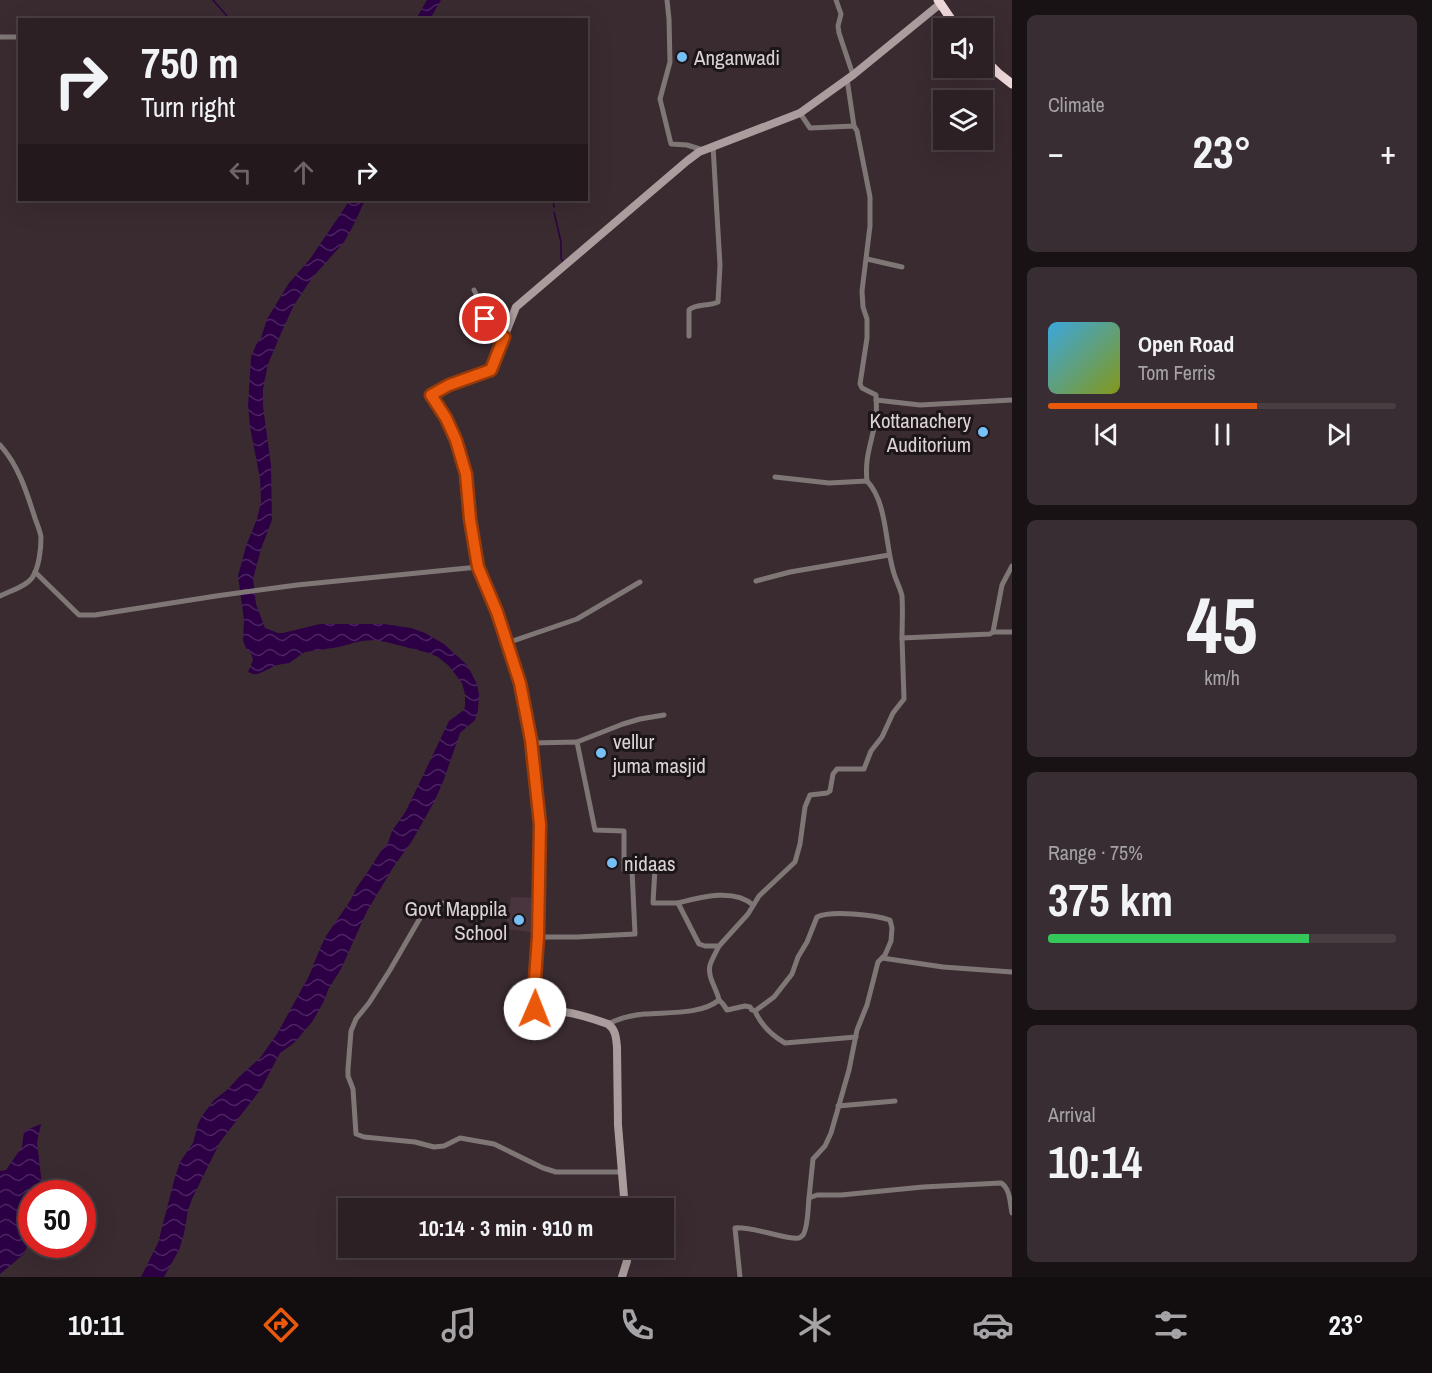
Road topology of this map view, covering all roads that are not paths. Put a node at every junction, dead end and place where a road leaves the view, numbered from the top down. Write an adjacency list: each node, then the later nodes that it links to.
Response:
1 (667, 0): 13 (street)
2 (837, 0): 8 (street)
3 (939, 2): 4 (highway); 8 (main road)
4 (950, 18)
5 (0, 37): 6 (street)
6 (18, 37)
7 (993, 67): 9 (highway)
8 (850, 77): 10 (main road); 11 (street)
9 (1012, 84)
10 (800, 113): 11 (street); 12 (main road)
11 (854, 126): 14 (street)
12 (713, 146): 13 (main road); 17 (street)
13 (703, 150): 18 (main road)
14 (867, 259): 15 (street); 19 (street)
15 (902, 267)
16 (474, 290): 18 (street)
17 (689, 336)
18 (504, 337): 26 (main road)
19 (876, 400): 20 (street); 23 (street)
20 (1012, 400)
21 (0, 445): 27 (street)
22 (776, 477): 23 (street)
23 (867, 481): 24 (street)
24 (889, 555): 28 (street); 33 (street)
25 (1012, 566): 31 (street)
26 (478, 567): 27 (street); 34 (main road)
27 (35, 572): 30 (street)
28 (756, 581)
29 (640, 582): 34 (street)
30 (0, 596)
31 (993, 632): 32 (street); 33 (street)
32 (1012, 632)
33 (902, 638): 41 (street)
34 (507, 643): 37 (main road)
35 (664, 715): 36 (street)
36 (577, 742): 37 (street); 38 (street)
37 (532, 743): 42 (main road)
38 (632, 870): 39 (street); 42 (street)
39 (678, 903): 41 (street); 43 (street)
40 (504, 905): 52 (street)
41 (753, 905): 43 (street)
42 (538, 937): 48 (main road)
43 (718, 946): 46 (street)
44 (882, 958): 45 (street); 47 (street); 49 (street)
45 (1012, 972)
46 (719, 1000): 47 (street); 48 (street)
47 (755, 1011): 49 (street)
48 (608, 1024): 52 (main road)
49 (856, 1037): 51 (street)
50 (895, 1101): 51 (street)
51 (838, 1106): 54 (street)
52 (623, 1172): 53 (main road)
53 (625, 1198)
54 (809, 1198): 55 (street); 59 (street)
55 (1011, 1203): 56 (street)
56 (1012, 1213)
57 (627, 1258): 58 (main road)
58 (622, 1277)
59 (740, 1277)

